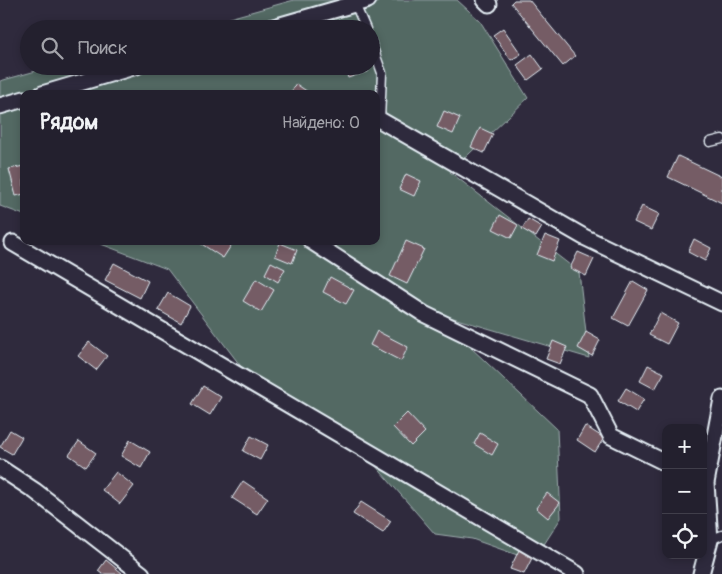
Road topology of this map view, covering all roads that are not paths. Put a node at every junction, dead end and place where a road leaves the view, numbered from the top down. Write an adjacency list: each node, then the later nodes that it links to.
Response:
1 (361, 2): 2 (street); 3 (lane)
2 (298, 20)
3 (364, 20)
4 (380, 67): 9 (lane)
5 (106, 75): 6 (street)
6 (56, 90)
7 (20, 100): 8 (street)
8 (0, 106)
9 (380, 120): 14 (street)
10 (722, 139): 11 (lane)
11 (710, 142)
12 (13, 243): 22 (street)
13 (317, 245): 16 (street)
14 (722, 304)
15 (722, 399): 18 (street)
16 (662, 461)
17 (0, 468): 21 (street)
18 (707, 472)
19 (707, 492): 20 (street)
20 (716, 538): 23 (street)
21 (142, 574)
22 (576, 574)
23 (701, 574)

